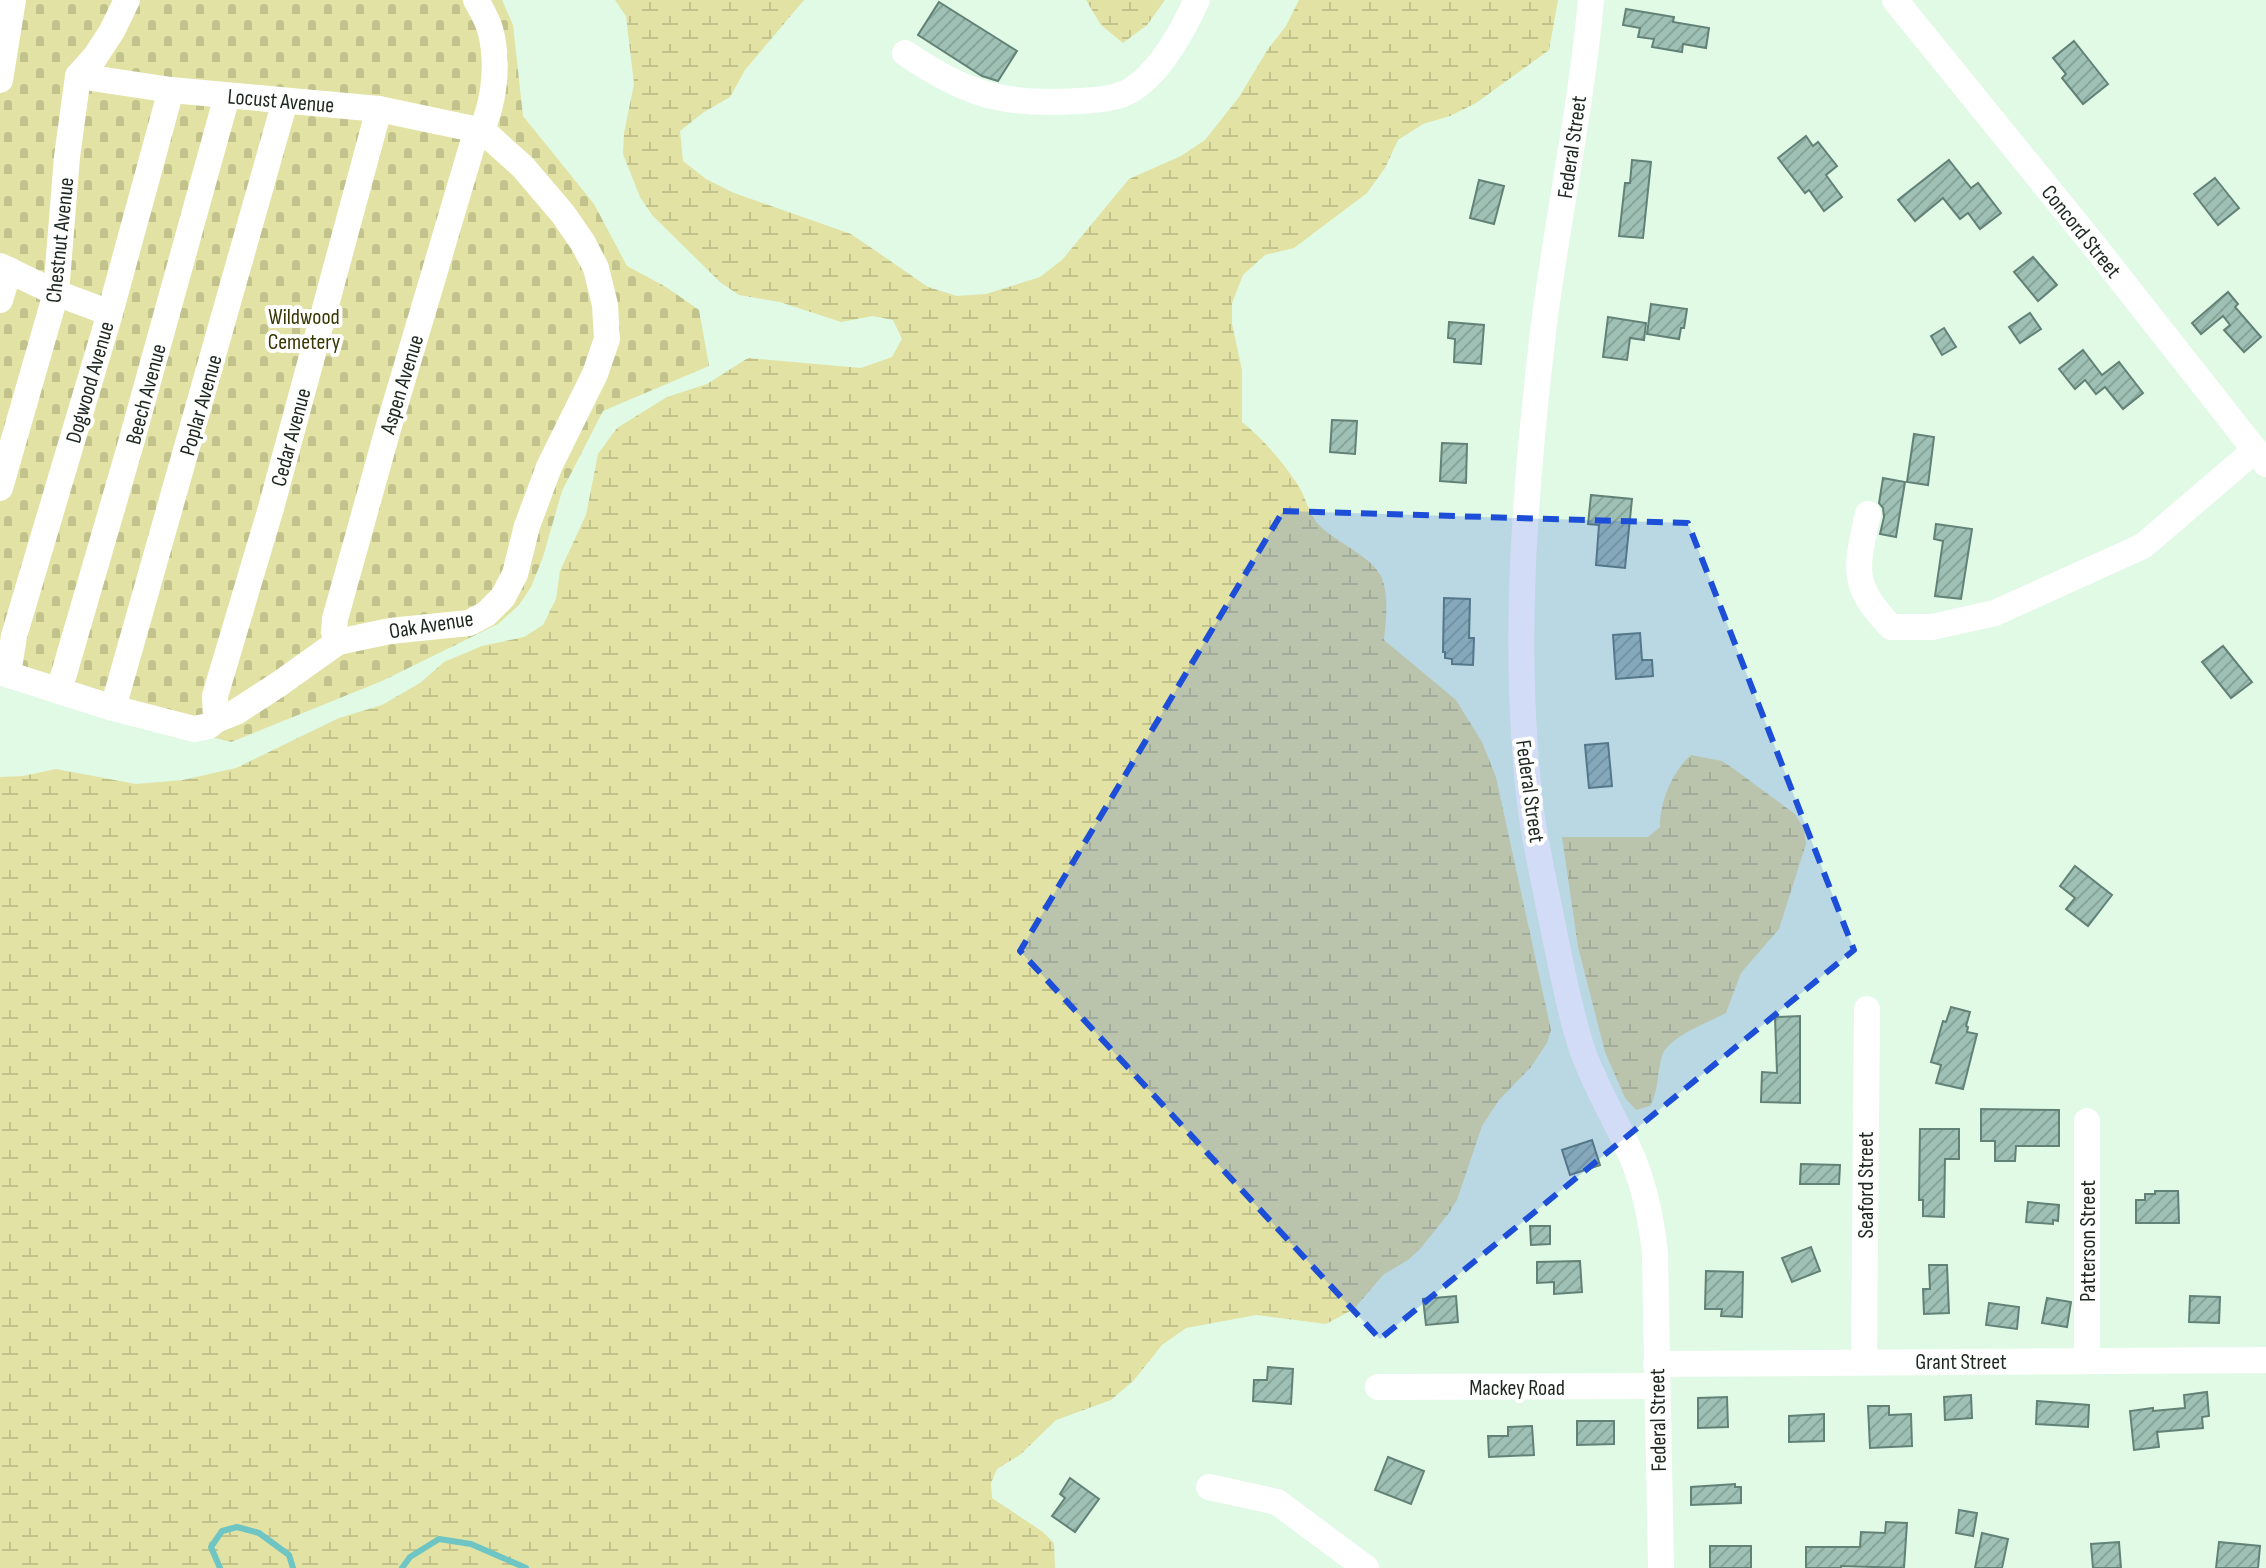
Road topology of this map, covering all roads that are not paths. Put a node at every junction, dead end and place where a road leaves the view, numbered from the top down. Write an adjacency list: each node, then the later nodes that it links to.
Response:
1 (13, 0): 9 (street)
2 (127, 0): 8 (street)
3 (476, 0): 14 (street, Aspen Avenue)
4 (1197, 0): 7 (street)
5 (1591, 0): 32 (street, Federal Street)
6 (1895, 0): 19 (street, Concord Street)
7 (905, 53)
8 (78, 76): 10 (street, Locust Avenue); 16 (street, Chestnut Avenue)
9 (0, 80)
10 (171, 90): 11 (street, Locust Avenue); 18 (street, Dogwood Avenue)
11 (227, 96): 12 (street, Locust Avenue); 24 (street, Beech Avenue)
12 (285, 101): 13 (street, Locust Avenue); 25 (street, Poplar Avenue)
13 (379, 109): 14 (street, Locust Avenue); 26 (street, Cedar Avenue)
14 (483, 131): 22 (street, Aspen Avenue); 22 (street, Oak Avenue)
15 (5, 268): 16 (street); 17 (street)
16 (56, 293): 18 (street); 20 (street, Chestnut Avenue)
17 (0, 300)
18 (110, 313): 23 (street, Dogwood Avenue)
19 (2260, 457): 21 (street)
20 (0, 488)
21 (1868, 514)
22 (338, 642): 26 (street, Oak Avenue)
23 (4, 673): 24 (street, Oak Avenue)
24 (59, 691): 25 (street, Oak Avenue)
25 (113, 708): 26 (street, Oak Avenue)
26 (216, 720)
27 (1867, 1009): 31 (street, Seaford Street)
28 (2087, 1121): 30 (street, Patterson Street)
29 (2266, 1360): 30 (street, Grant Street)
30 (2087, 1361): 31 (street, Grant Street)
31 (1864, 1362): 32 (street, Grant Street)
32 (1656, 1375): 33 (street, Mackey Road); 36 (street, Federal Street)
33 (1378, 1387)
34 (1209, 1487): 35 (street)
35 (1366, 1568)
36 (1661, 1568)

